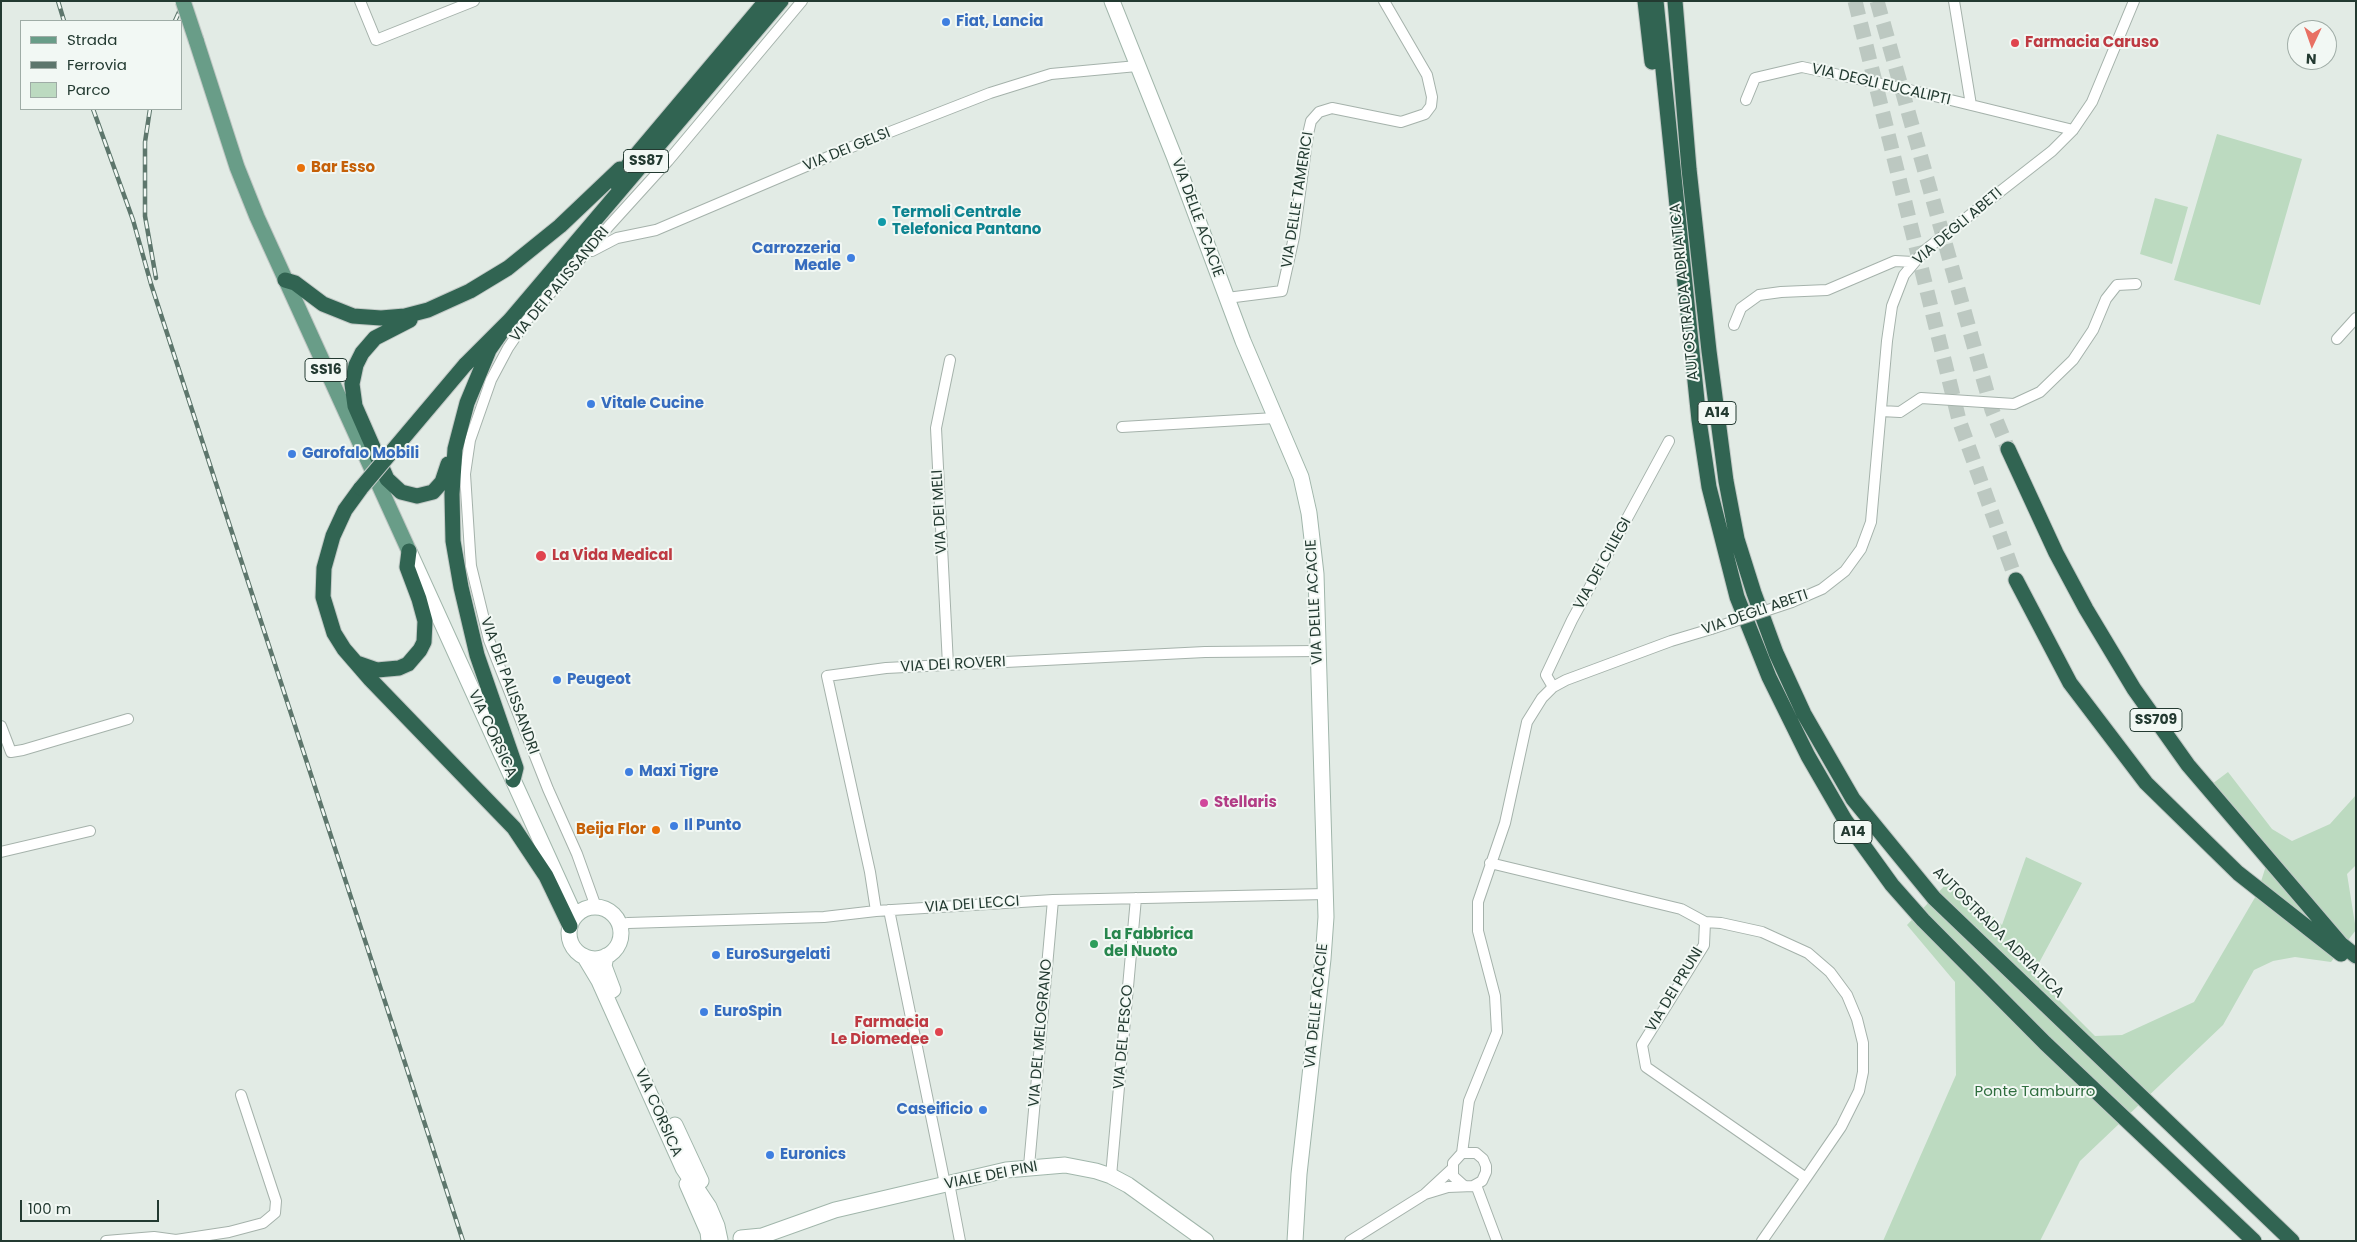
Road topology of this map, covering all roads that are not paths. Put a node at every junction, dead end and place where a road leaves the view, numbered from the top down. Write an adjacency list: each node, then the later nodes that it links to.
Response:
1 (183, 1): 21 (main road, SS16, bridge)
2 (360, 1): 3 (street)
3 (474, 1)
4 (766, 1): 18 (highway, SS87)
5 (781, 1): 27 (highway, SS87)
6 (802, 1): 20 (street, VIA DEI PALISSANDRI)
7 (1112, 1): 14 (street, VIA DELLE ACACIE)
8 (1384, 1): 24 (street, VIA DELLE TAMERICI)
9 (1645, 1): 23 (highway)
10 (1656, 1): 23 (highway, AUTOSTRADA ADRIATICA / A14)
11 (1674, 1): 87 (highway, AUTOSTRADA ADRIATICA / A14)
12 (1954, 1): 16 (street, VIA DEGLI EUCALIPTI)
13 (2134, 1): 17 (street, VIA DEGLI ABETI)
14 (1138, 66): 20 (street, VIA DEI GELSI); 24 (street, VIA DELLE ACACIE)
15 (1746, 100): 16 (street, VIA DEGLI EUCALIPTI)
16 (1971, 105): 17 (street, VIA DEGLI EUCALIPTI)
17 (2073, 130): 19 (street, VIA DEGLI ABETI)
18 (631, 160): 25 (highway); 31 (highway, SS87)
19 (1913, 262): 28 (street); 32 (street, VIA DEGLI ABETI)
20 (570, 270): 53 (street, VIA DEI PALISSANDRI)
21 (285, 280): 25 (highway); 38 (main road, SS16)
22 (2136, 284): 32 (street)
23 (1686, 291): 86 (highway, AUTOSTRADA ADRIATICA / A14)
24 (1227, 298): 33 (street, VIA DELLE ACACIE)
25 (415, 314): 36 (highway)
26 (2356, 318): 29 (street)
27 (510, 320): 31 (highway); 36 (highway)
28 (1734, 325)
29 (2336, 339)
30 (950, 360): 42 (street, VIA DEI MELI)
31 (465, 365): 41 (highway, bridge)
32 (1881, 411): 43 (street, VIA DEGLI ABETI, bridge)
33 (1275, 418): 34 (street); 40 (street, VIA DELLE ACACIE)
34 (1122, 427)
35 (1669, 441): 43 (street, VIA DEI CILIEGI)
36 (455, 449): 46 (highway)
37 (2008, 449): 61 (highway, SS709)
38 (408, 551): 41 (highway); 46 (street, VIA CORSICA / SS16)
39 (2016, 580): 62 (highway, SS709)
40 (1318, 651): 42 (street, VIA DEI ROVERI); 50 (street, VIA DELLE ACACIE)
41 (356, 662): 56 (highway)
42 (948, 665): 54 (street, VIA DEI ROVERI)
43 (1553, 687): 49 (street, VIA DEGLI ABETI)
44 (128, 719): 45 (street)
45 (1, 726)
46 (513, 780): 56 (street, VIA CORSICA / SS16)
47 (90, 831): 48 (street)
48 (1, 852)
49 (1490, 863): 57 (street); 64 (street, VIA DEGLI ABETI)
50 (1326, 894): 51 (street, VIA DEI LECCI); 78 (street, VIA DELLE ACACIE)
51 (1136, 898): 52 (street, VIA DEI LECCI); 70 (street, VIA DEL PESCO)
52 (1053, 900): 55 (street, VIA DEI LECCI); 67 (street, VIA DEL MELOGRANO)
53 (596, 907): 56 (street); 58 (street)
54 (876, 910): 55 (street, VIA DEI LECCI); 58 (street, VIA DEI LECCI)
55 (888, 910): 72 (street)
56 (573, 921): 59 (street, VIA CORSICA / SS16)
57 (1704, 922): 71 (street, VIA DEI PRUNI); 71 (street)
58 (619, 925): 60 (street)
59 (584, 956): 60 (street); 68 (street, VIA CORSICA / SS16)
60 (606, 956): 77 (street, VIA CORSICA)
61 (2356, 956)
62 (2356, 965)
63 (241, 1095): 79 (street)
64 (1466, 1132): 65 (street, VIA DEGLI ABETI); 66 (street)
65 (1462, 1153): 66 (street); 69 (street, VIA DEGLI ABETI)
66 (1476, 1153): 74 (street)
67 (1028, 1166): 70 (street, VIALE DEI PINI); 72 (street, VIALE DEI PINI)
68 (683, 1168): 77 (street, VIA CORSICA / SS16); 80 (street)
69 (1452, 1169): 73 (street); 75 (street, VIA DEGLI ABETI)
70 (1111, 1176): 82 (street, VIALE DEI PINI)
71 (1806, 1178): 85 (street)
72 (947, 1184): 76 (street, VIALE DEI PINI); 81 (street)
73 (1463, 1185): 74 (street, VIA DEGLI ABETI); 75 (street, VIA DEGLI ABETI)
74 (1476, 1185): 84 (street)
75 (1425, 1194): 83 (street, VIA DEGLI ABETI)
76 (759, 1238): 77 (street, VIALE DEI PINI)
77 (731, 1239)
78 (1295, 1240)
79 (106, 1241)
80 (709, 1241)
81 (960, 1241)
82 (1206, 1241)
83 (1350, 1241)
84 (1497, 1241)
85 (1762, 1241)
86 (2254, 1241)
87 (2292, 1241)

